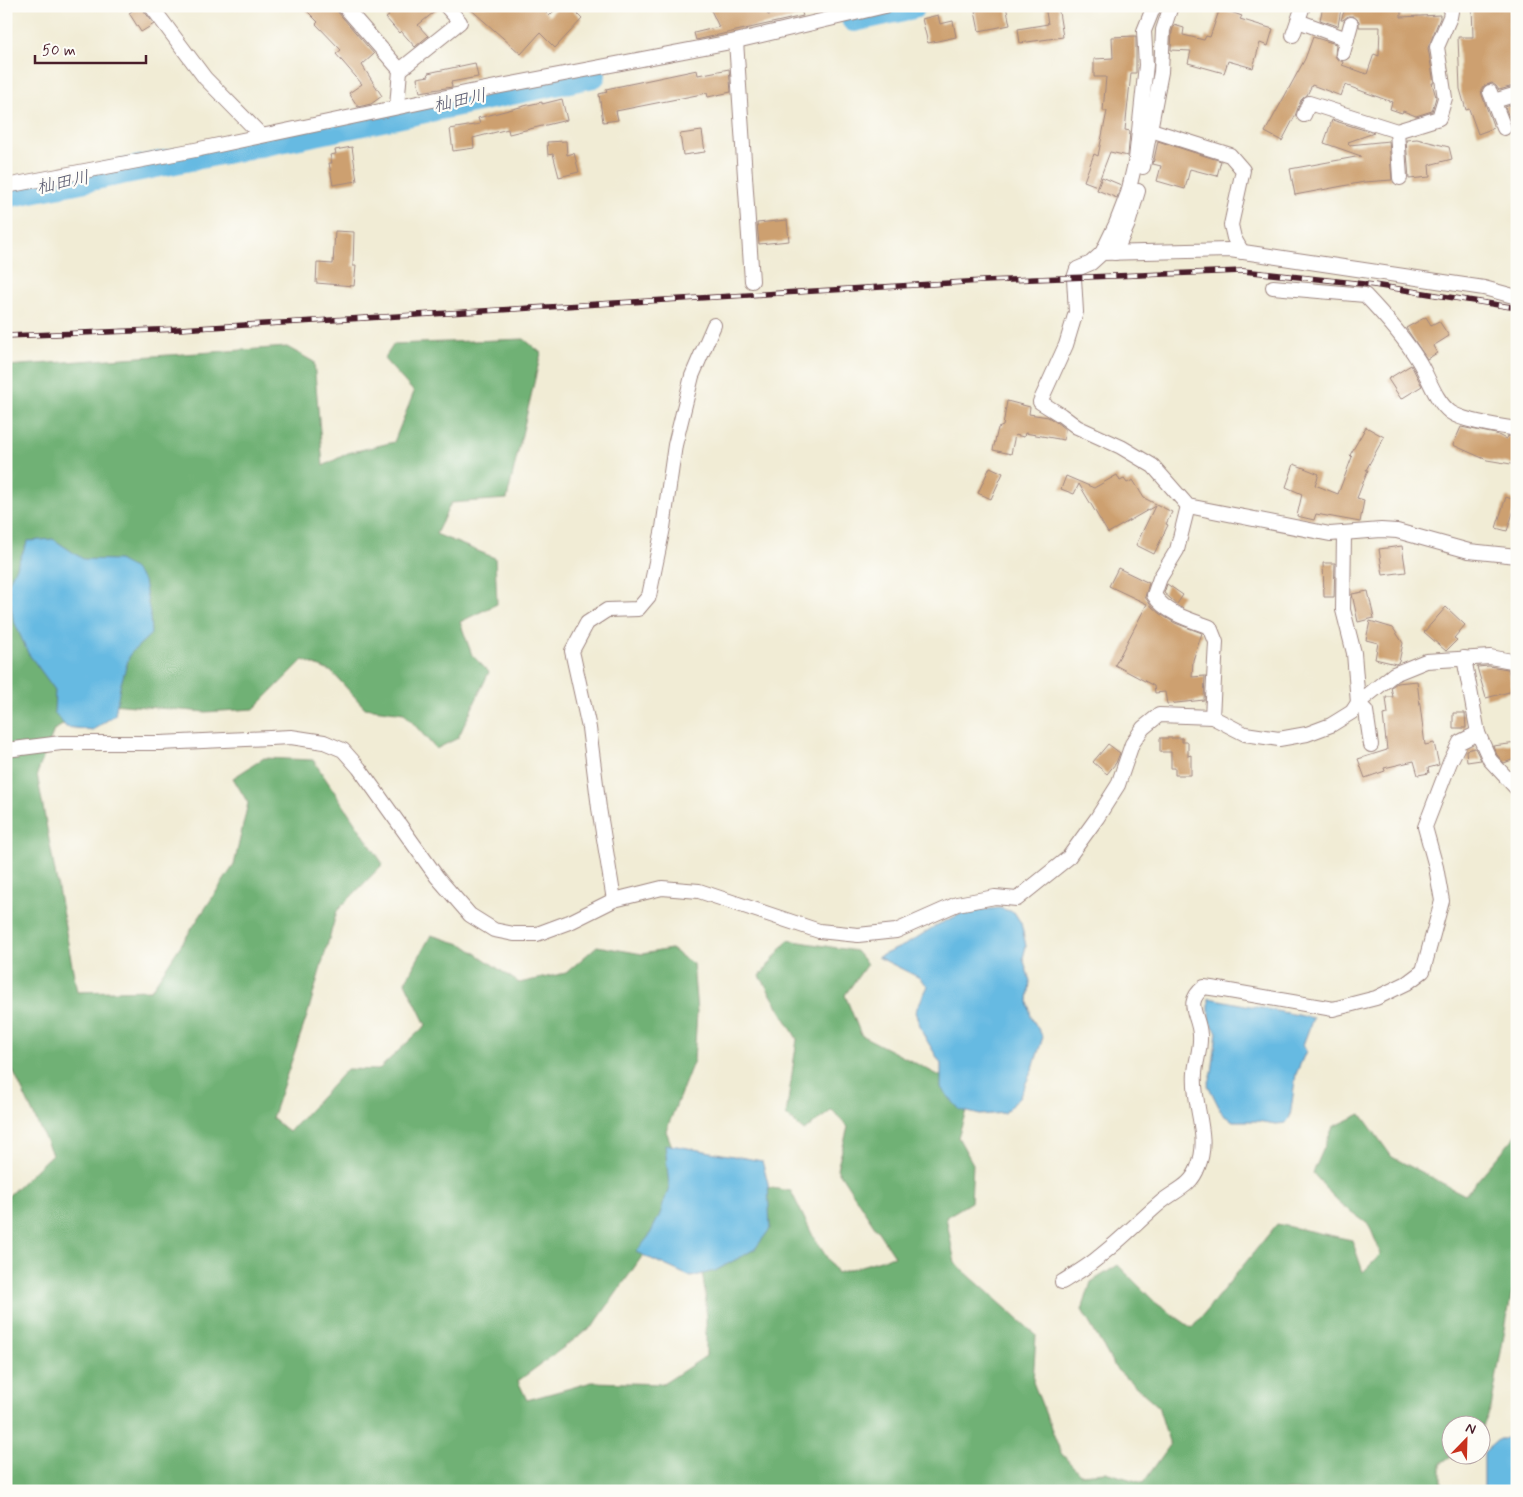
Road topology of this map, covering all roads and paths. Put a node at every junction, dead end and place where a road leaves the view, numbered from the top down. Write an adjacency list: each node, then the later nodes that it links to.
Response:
1 (151, 6): 22 (street)
2 (344, 6): 15 (street)
3 (446, 6): 15 (street)
4 (885, 6): 13 (street)
5 (1154, 6): 26 (street)
6 (1171, 6): 20 (street)
7 (1303, 6): 9 (street)
8 (1452, 6): 21 (street)
9 (1298, 21): 11 (street); 12 (street)
10 (1351, 24): 12 (street)
11 (1293, 35)
12 (1347, 38): 14 (street)
13 (736, 41): 17 (street); 27 (street)
14 (1342, 53)
15 (400, 70): 17 (street)
16 (1517, 94): 19 (street)
17 (397, 107): 22 (street)
18 (1304, 114): 21 (street)
19 (1504, 128)
20 (1151, 130): 25 (street); 26 (street)
21 (1397, 131): 23 (street)
22 (261, 135): 24 (street)
23 (1400, 178)
24 (6, 186)
25 (1242, 252): 26 (street); 29 (street)
26 (1108, 253): 32 (street)
27 (752, 281)
28 (1273, 287): 31 (street)
29 (1517, 296)
30 (714, 325): 43 (street)
31 (1517, 429)
32 (1188, 506): 33 (street); 38 (street)
33 (1344, 533): 34 (street); 37 (street)
34 (1517, 556)
35 (1464, 658): 36 (street); 37 (street); 39 (street)
36 (1517, 662)
37 (1358, 703): 38 (street); 40 (street)
38 (1212, 717): 43 (street)
39 (1478, 733): 42 (street); 44 (street)
40 (1372, 745)
41 (6, 750): 43 (street)
42 (1517, 789)
43 (614, 900)
44 (1062, 1282)

